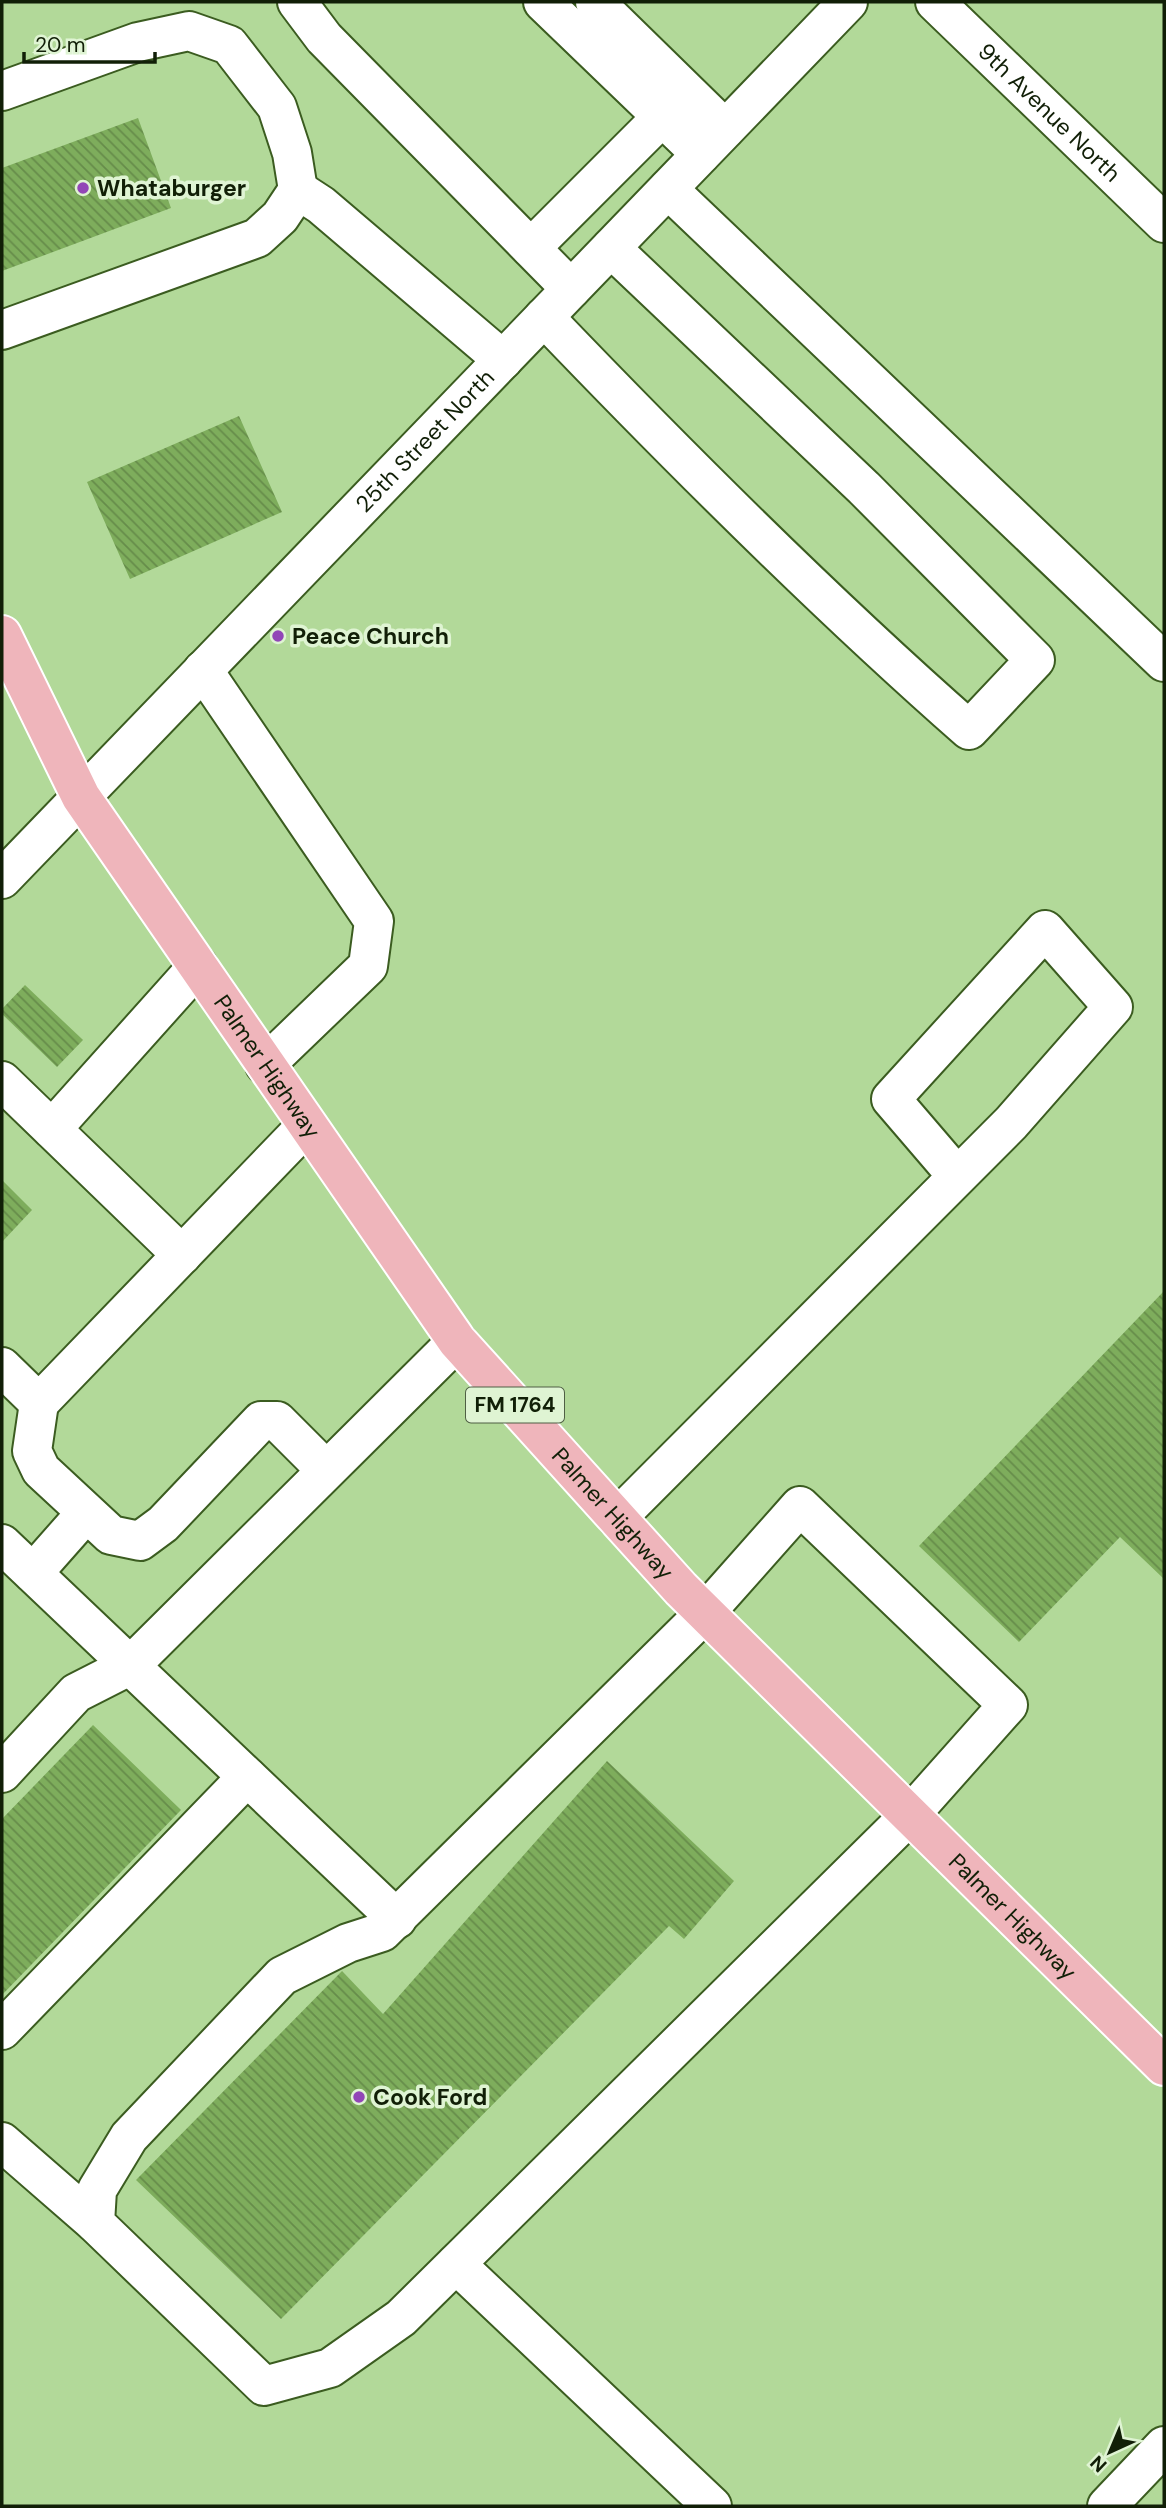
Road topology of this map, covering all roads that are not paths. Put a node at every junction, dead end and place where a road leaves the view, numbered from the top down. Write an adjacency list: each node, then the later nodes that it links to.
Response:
1 (297, 2): 12 (street)
2 (543, 2): 7 (street)
3 (595, 2): 8 (street)
4 (848, 2): 8 (street, 25th Street North)
5 (935, 2): 11 (street, 9th Avenue North)
6 (2, 91): 10 (street)
7 (662, 117): 8 (street); 12 (street)
8 (713, 142): 9 (street, 25th Street North)
9 (668, 189): 13 (street, 25th Street North); 19 (street)
10 (298, 190): 16 (street); 17 (street)
11 (1164, 223)
12 (531, 248): 14 (street)
13 (611, 248): 14 (street, 25th Street North); 15 (street)
14 (571, 289): 15 (street, 25th Street North)
15 (544, 317): 17 (street, 25th Street North)
16 (2, 330)
17 (503, 360): 20 (street, 25th Street North)
18 (2, 635): 21 (main road, Palmer Highway / FM 1764)
19 (1164, 662)
20 (203, 670): 21 (street, 25th Street North); 24 (street)
21 (81, 797): 22 (street, 25th Street North); 23 (main road, Palmer Highway / FM 1764)
22 (2, 878)
23 (198, 966): 24 (main road, Palmer Highway / FM 1764); 27 (street)
24 (265, 1065): 26 (main road, Palmer Highway / FM 1764)
25 (2, 1081): 27 (street)
26 (307, 1125): 29 (street); 30 (main road, Palmer Highway / FM 1764)
27 (52, 1129): 29 (street)
28 (957, 1176): 28 (street); 35 (street)
29 (182, 1255): 32 (street)
30 (457, 1341): 33 (street); 35 (main road, Palmer Highway / FM 1764)
31 (2, 1367): 32 (street)
32 (39, 1403): 34 (street)
33 (326, 1470): 34 (street); 39 (street)
34 (86, 1513): 37 (street)
35 (617, 1518): 38 (main road, Palmer Highway / FM 1764)
36 (2, 1544): 37 (street)
37 (33, 1573): 39 (street)
38 (705, 1613): 42 (main road, Palmer Highway / FM 1764); 42 (street); 43 (street)
39 (131, 1665): 40 (street); 41 (street)
40 (2, 1773)
41 (247, 1777): 43 (street); 44 (street)
42 (910, 1815): 45 (main road, Palmer Highway / FM 1764); 48 (street)
43 (397, 1919): 47 (street)
44 (2, 2030)
45 (1164, 2066)
46 (2, 2142): 47 (street)
47 (95, 2223): 48 (street)
48 (456, 2264): 50 (street)
49 (1164, 2446): 51 (street)
50 (712, 2506)
51 (1107, 2506)

